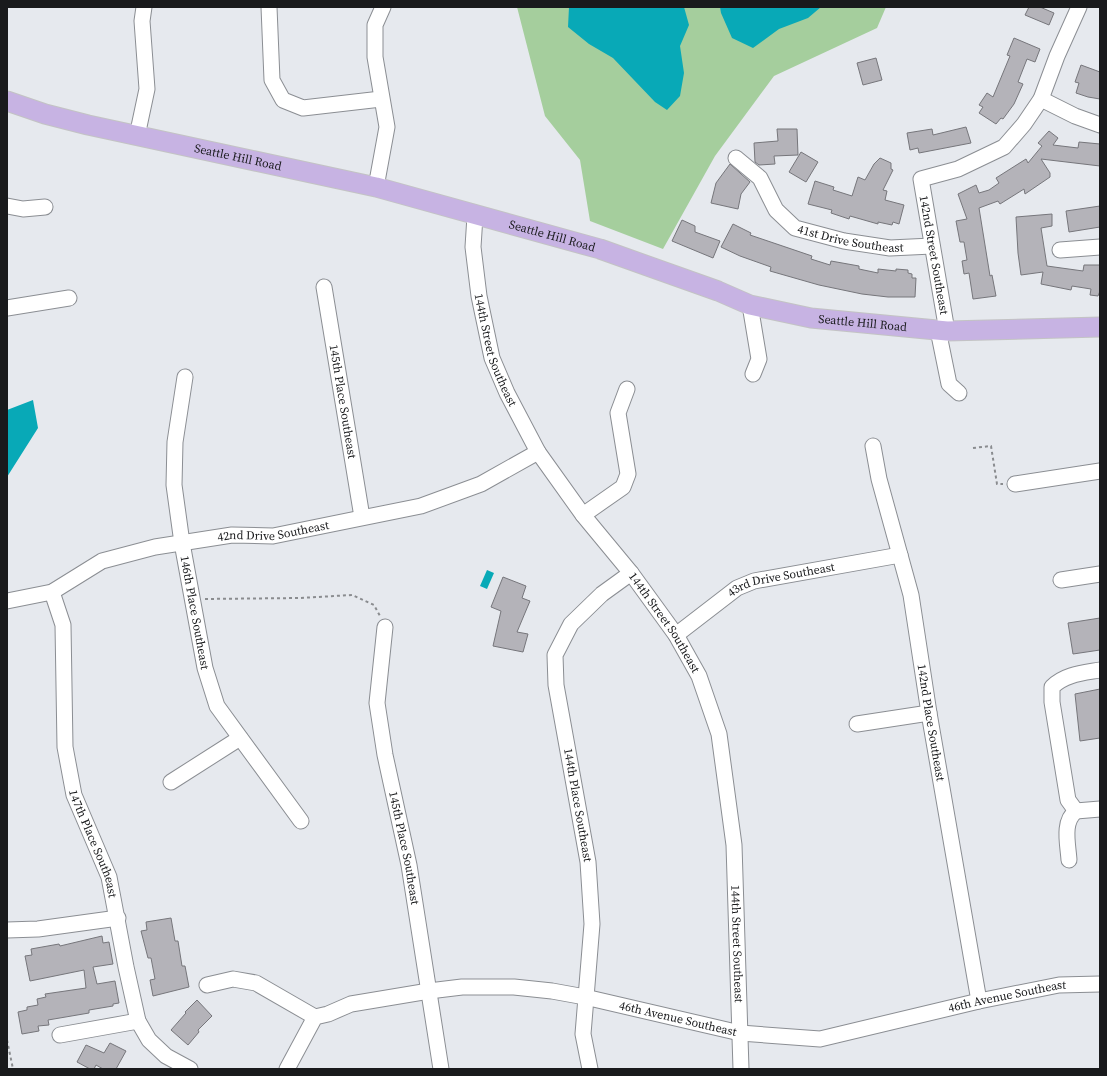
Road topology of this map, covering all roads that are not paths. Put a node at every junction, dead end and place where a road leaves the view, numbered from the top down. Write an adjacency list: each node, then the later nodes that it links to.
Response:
1 (144, 7): 9 (street)
2 (269, 7): 5 (street)
3 (383, 7): 5 (street)
4 (1079, 7): 6 (street)
5 (381, 99): 11 (street)
6 (1040, 99): 8 (street); 15 (street, 142nd Street Southeast)
7 (7, 101): 9 (main road, Seattle Hill Road)
8 (1100, 125)
9 (137, 136): 11 (main road, Seattle Hill Road)
10 (736, 158): 15 (street, 41st Drive Southeast)
11 (376, 188): 14 (main road, Seattle Hill Road)
12 (7, 206): 13 (street)
13 (44, 207)
14 (475, 216): 20 (main road, Seattle Hill Road); 29 (street, 144th Street Southeast)
15 (932, 246): 23 (street, 142nd Street Southeast)
16 (1100, 247): 17 (street)
17 (1060, 250)
18 (324, 287): 33 (street, 145th Place Southeast)
19 (69, 298): 21 (street)
20 (750, 305): 23 (main road, Seattle Hill Road); 24 (street)
21 (7, 308)
22 (1100, 327): 23 (main road, Seattle Hill Road)
23 (943, 331): 27 (street, 142nd Street Southeast)
24 (753, 374)
25 (185, 377): 34 (street, 146th Place Southeast)
26 (627, 389): 32 (street)
27 (959, 393)
28 (873, 446): 35 (street, 142nd Place Southeast)
29 (538, 452): 32 (street, 144th Street Southeast); 33 (street, 42nd Drive Southeast)
30 (1100, 471): 31 (street)
31 (1015, 484)
32 (584, 515): 36 (street, 144th Street Southeast)
33 (362, 517): 34 (street, 42nd Drive Southeast)
34 (182, 543): 39 (street, 42nd Drive Southeast); 46 (street, 146th Place Southeast)
35 (900, 555): 42 (street, 43rd Drive Southeast); 44 (street, 142nd Place Southeast)
36 (631, 573): 42 (street, 144th Street Southeast); 57 (street, 144th Place Southeast)
37 (1100, 574): 38 (street)
38 (1061, 580)
39 (52, 592): 40 (street, 42nd Drive Southeast); 52 (street, 147th Place Southeast)
40 (7, 601)
41 (384, 627): 56 (street, 145th Place Southeast)
42 (676, 635): 61 (street, 144th Street Southeast)
43 (1100, 670): 49 (street)
44 (929, 713): 45 (street); 58 (street, 142nd Place Southeast)
45 (857, 724)
46 (240, 738): 47 (street); 50 (street, 146th Place Southeast)
47 (171, 782)
48 (1100, 809): 49 (street)
49 (1076, 811): 51 (street)
50 (301, 822)
51 (1069, 860)
52 (118, 918): 53 (street); 60 (street, 147th Place Southeast)
53 (7, 930)
54 (1100, 984): 58 (street, 46th Avenue Southeast)
55 (207, 985): 59 (street)
56 (429, 991): 57 (street, 46th Avenue Southeast); 59 (street, 46th Avenue Southeast); 65 (street, 145th Place Southeast)
57 (585, 998): 61 (street, 46th Avenue Southeast); 66 (street, 144th Place Southeast)
58 (979, 1001): 61 (street, 46th Avenue Southeast)
59 (314, 1017): 64 (street)
60 (138, 1022): 62 (street); 63 (street, 147th Place Southeast)
61 (740, 1032): 67 (street, 144th Street Southeast)
62 (60, 1035)
63 (190, 1069)
64 (287, 1069)
65 (441, 1069)
66 (590, 1069)
67 (741, 1069)

